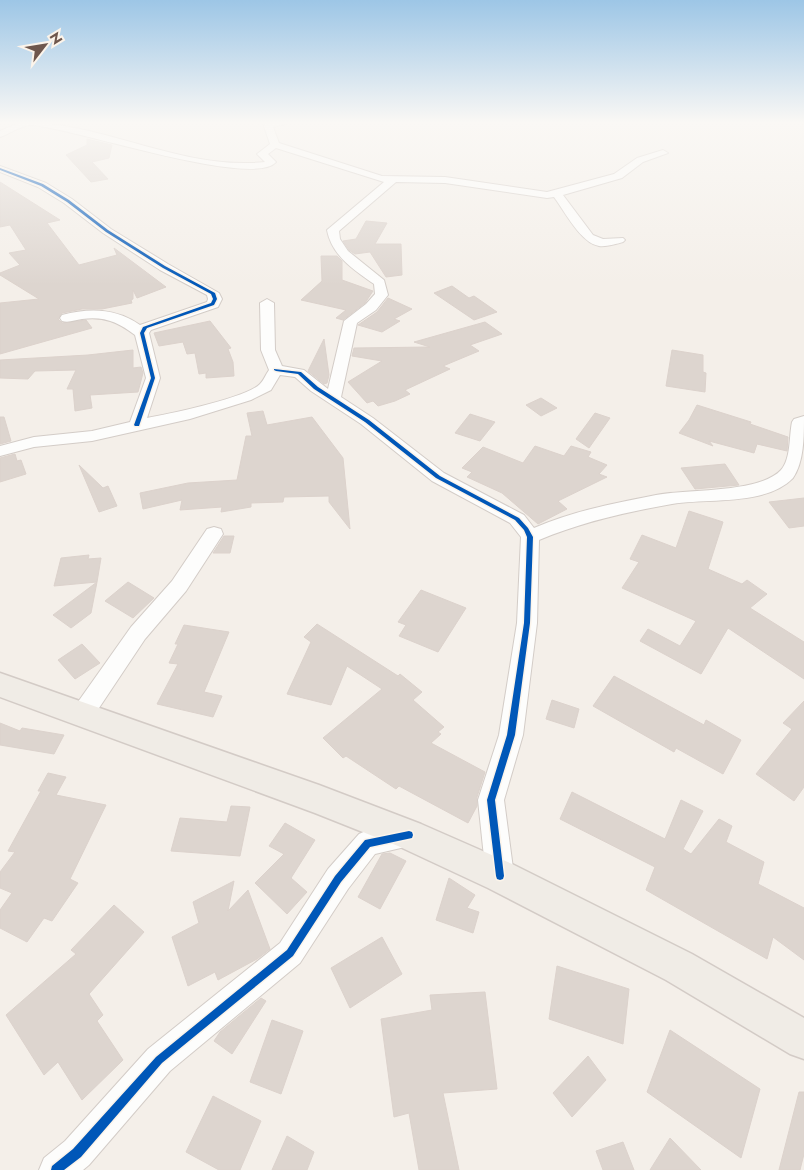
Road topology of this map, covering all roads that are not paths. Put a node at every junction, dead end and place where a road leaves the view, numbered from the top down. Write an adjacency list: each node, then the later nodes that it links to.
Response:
1 (20, 177): 9 (street)
2 (373, 177): 4 (street)
3 (616, 177): 5 (street)
4 (394, 179): 5 (street); 11 (street)
5 (557, 194): 6 (street)
6 (619, 240)
7 (267, 303): 10 (street)
8 (67, 318): 9 (street)
9 (142, 333): 13 (street)
10 (276, 370): 11 (street); 13 (street)
11 (333, 398): 16 (street)
12 (804, 421): 16 (street)
13 (136, 424): 14 (street)
14 (0, 451)
15 (214, 534): 18 (street)
16 (530, 537): 20 (street)
17 (0, 685): 18 (main road)
18 (81, 716): 19 (main road)
19 (409, 835): 20 (main road); 22 (street)
20 (500, 876): 21 (main road)
21 (804, 1040)
22 (56, 1170)

